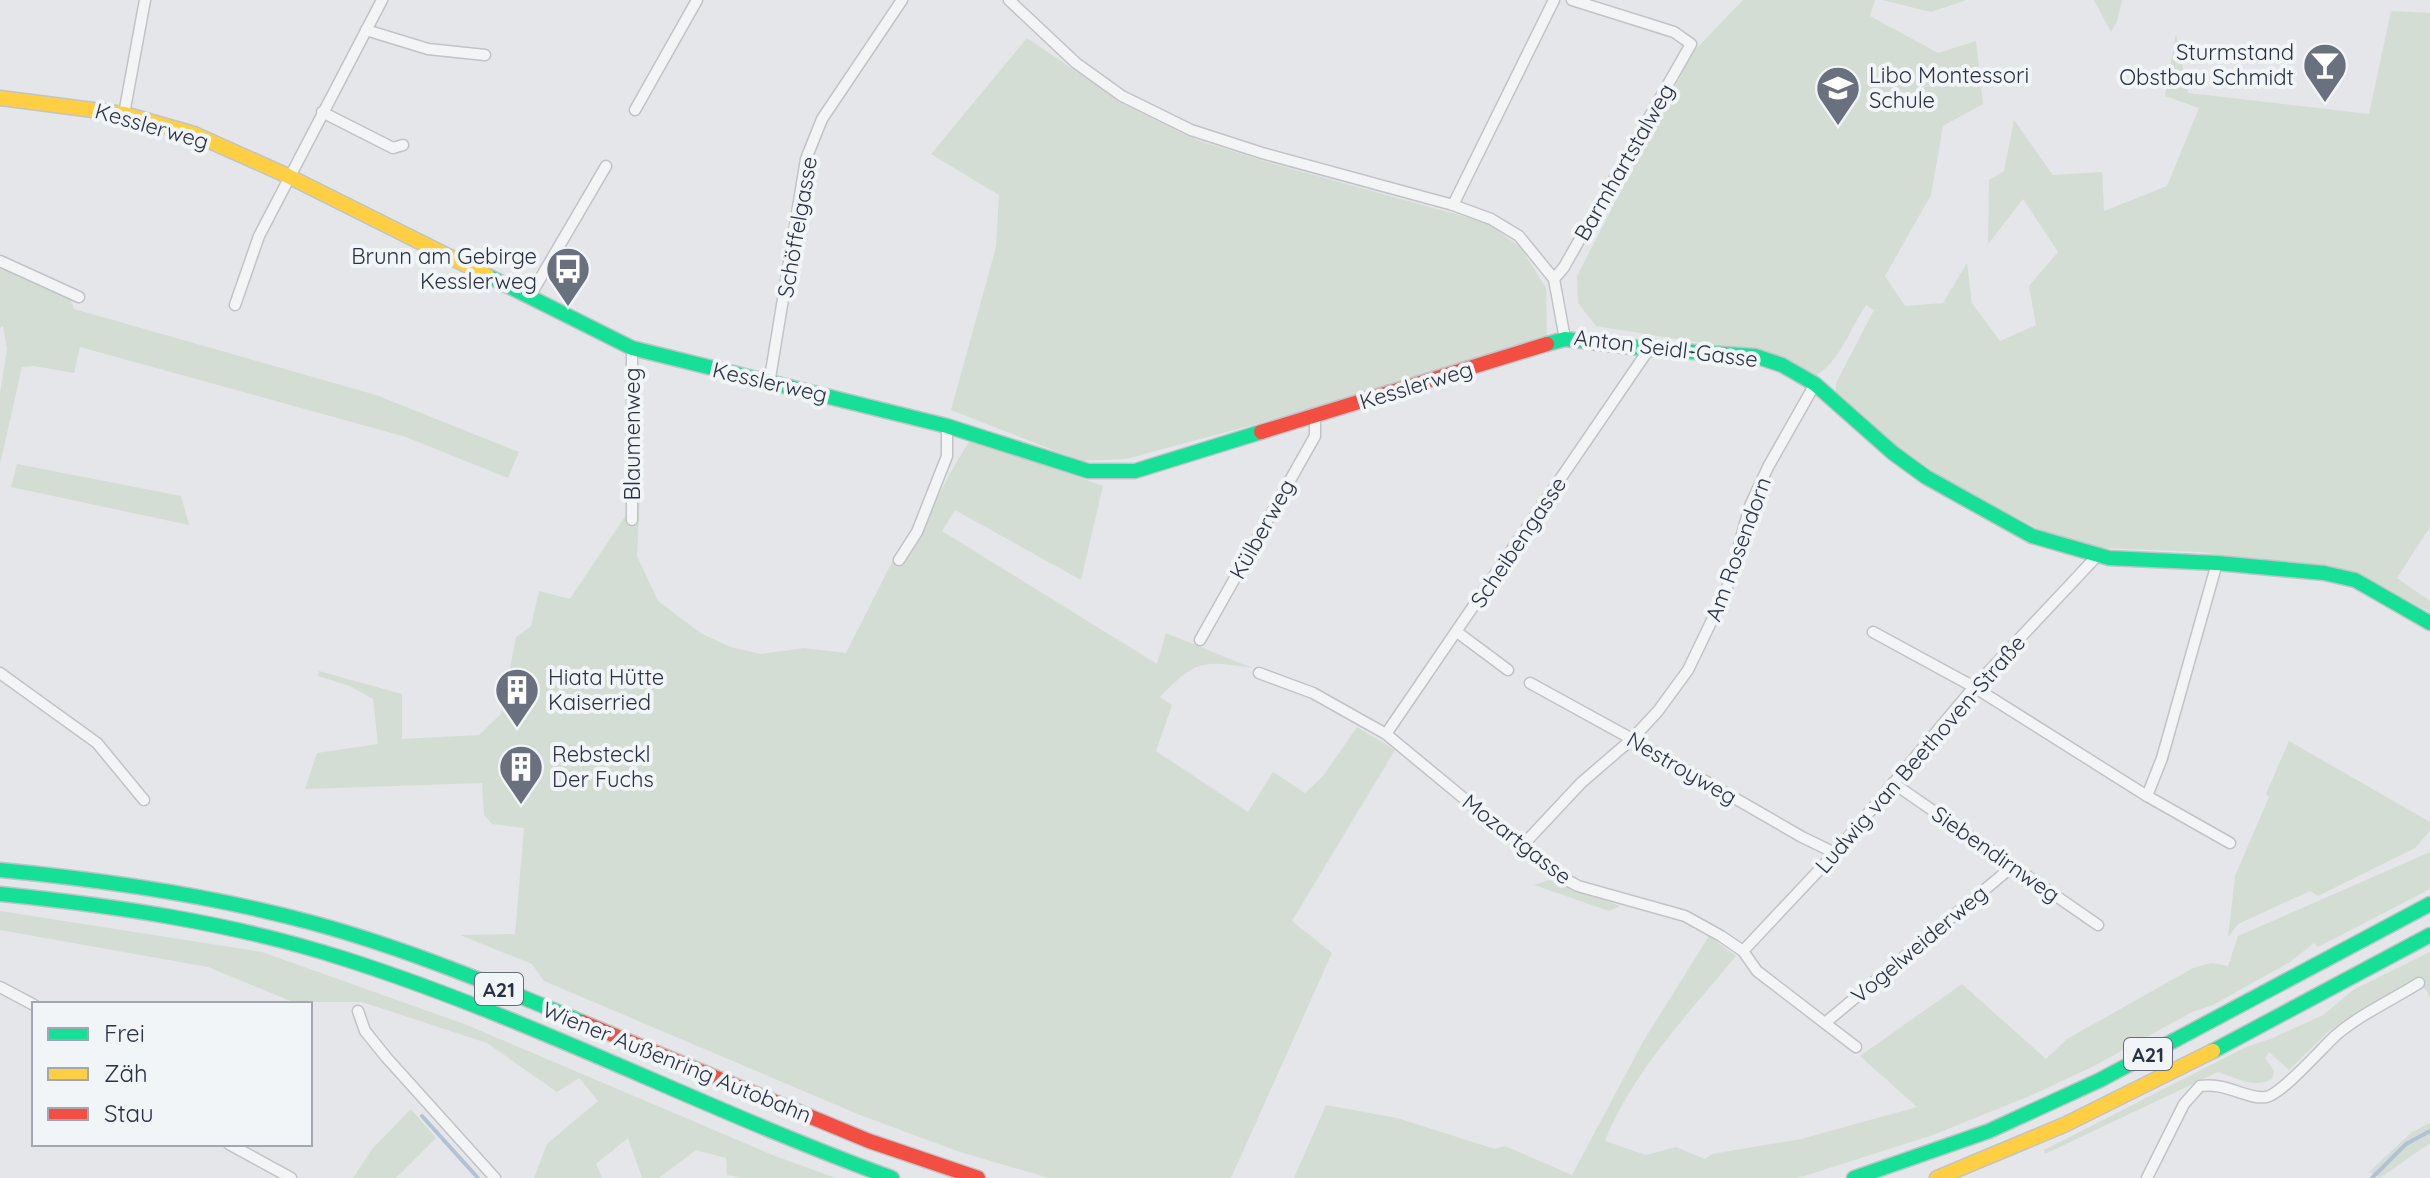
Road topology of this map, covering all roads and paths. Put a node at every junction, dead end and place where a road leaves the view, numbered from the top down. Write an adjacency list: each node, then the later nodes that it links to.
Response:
1 (145, 0): 13 (street)
2 (382, 0): 8 (street)
3 (697, 0): 11 (street)
4 (902, 0): 26 (street, Schöffelgasse)
5 (1010, 0): 17 (street, Anton Seidl-Gasse)
6 (1554, 0): 17 (street)
7 (1572, 0): 19 (street, Barmhartstalweg)
8 (366, 30): 9 (street); 12 (street)
9 (485, 55)
10 (0, 98): 13 (main road, Kesslerweg)
11 (635, 110)
12 (322, 112): 14 (street); 16 (street)
13 (124, 114): 16 (main road, Kesslerweg)
14 (403, 145)
15 (606, 166): 20 (street)
16 (288, 176): 20 (main road, Kesslerweg); 22 (street)
17 (1453, 205): 19 (street, Anton Seidl-Gasse)
18 (0, 261): 21 (street)
19 (1554, 279): 23 (street, Anton Seidl-Gasse)
20 (530, 296): 24 (main road, Kesslerweg)
21 (79, 297)
22 (235, 305)
23 (1565, 339): 25 (main road, Anton Seidl-Gasse); 28 (main road, Kesslerweg)
24 (632, 348): 26 (main road, Kesslerweg); 30 (street, Blaumenweg)
25 (1649, 349): 27 (main road, Anton Seidl-Gasse); 35 (street, Scheibengasse)
26 (769, 384): 29 (main road, Kesslerweg)
27 (1815, 384): 31 (main road, Anton Seidl-Gasse); 44 (street, Am Rosendorn)
28 (1315, 416): 29 (main road, Kesslerweg); 37 (street, Külberweg)
29 (947, 426): 32 (street)
30 (632, 520)
31 (2097, 556): 33 (main road, Anton Seidl-Gasse); 42 (street, Ludwig van Beethoven-Straße)
32 (899, 560)
33 (2217, 563): 34 (main road, Anton Seidl-Gasse); 46 (street)
34 (2430, 623)
35 (1457, 632): 38 (street); 43 (street, Scheibengasse)
36 (1873, 632): 42 (street)
37 (1200, 640)
38 (1508, 670)
39 (0, 673): 47 (street)
40 (1259, 673): 43 (street, Mozartgasse)
41 (1530, 683): 44 (street, Nestroyweg)
42 (1974, 687): 45 (street, Ludwig van Beethoven-Straße); 46 (street)
43 (1386, 734): 49 (street, Mozartgasse)
44 (1632, 739): 49 (street, Am Rosendorn); 50 (street, Nestroyweg)
45 (1893, 783): 50 (street, Ludwig van Beethoven-Straße); 51 (street, Siebendirnweg)
46 (2147, 796): 48 (street)
47 (144, 800)
48 (2230, 843)
49 (1522, 846): 57 (street, Mozartgasse)
50 (1835, 853): 57 (street, Ludwig van Beethoven-Straße)
51 (2013, 866): 55 (street, Siebendirnweg); 62 (street, Vogelweiderweg)
52 (0, 870): 68 (main road, Wiener Außenring Autobahn / A21)
53 (0, 894): 67 (main road, Wiener Außenring Autobahn / A21)
54 (2430, 904): 69 (main road, A21)
55 (2098, 925)
56 (2430, 935): 70 (main road, A21)
57 (1743, 951): 62 (street, Mozartgasse)
58 (2419, 983): 71 (street)
59 (0, 987): 60 (street)
60 (32, 1004)
61 (358, 1011): 66 (street)
62 (1825, 1023): 63 (street, Mozartgasse)
63 (1856, 1047)
64 (233, 1146): 65 (street)
65 (291, 1178)
66 (495, 1178)
67 (892, 1178)
68 (978, 1178)
69 (1854, 1178)
70 (1937, 1178)
71 (2147, 1178)

